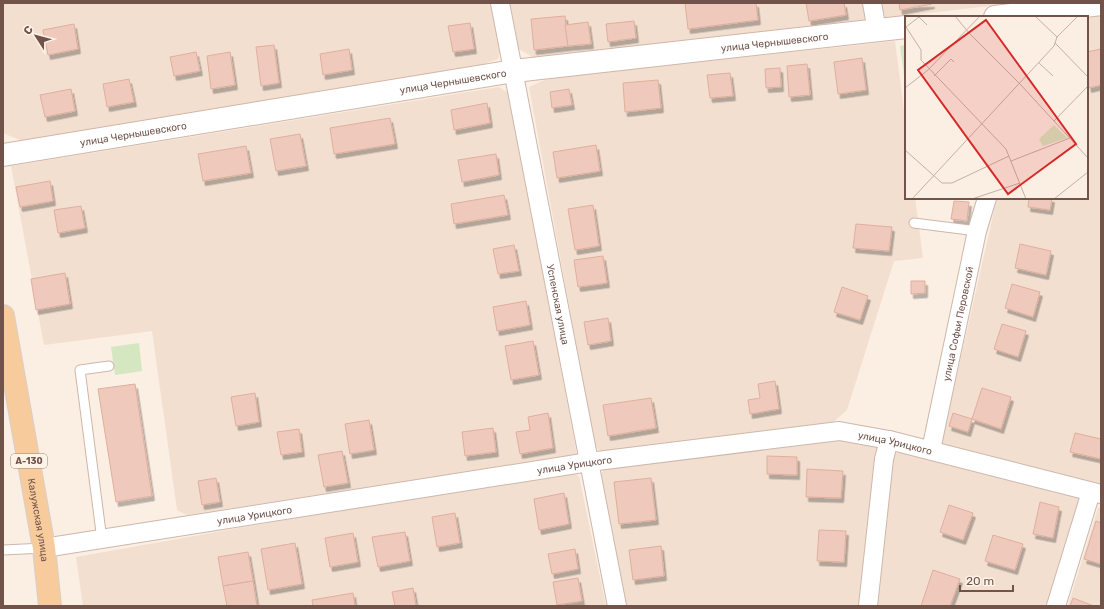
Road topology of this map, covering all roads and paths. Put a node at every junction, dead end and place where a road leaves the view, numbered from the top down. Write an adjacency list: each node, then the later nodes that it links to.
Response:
1 (500, 3): 8 (street, Успенская улица)
2 (872, 3): 7 (street)
3 (1101, 4): 4 (street)
4 (1042, 14): 5 (street)
5 (1011, 16)
6 (905, 28): 7 (street, улица Чернышевского)
7 (877, 31): 8 (street, улица Чернышевского)
8 (514, 71): 9 (street, улица Чернышевского); 17 (street, Успенская улица)
9 (3, 155)
10 (987, 199): 12 (street, улица Софьи Перовской)
11 (914, 223): 12 (lane)
12 (977, 231): 16 (street, улица Софьи Перовской)
13 (3, 316): 20 (main road, Калужская улица / А-130)
14 (109, 366): 19 (lane)
15 (889, 440): 16 (street, улица Урицкого); 17 (street, улица Урицкого); 24 (street)
16 (931, 450): 18 (street, улица Урицкого)
17 (589, 462): 19 (street, улица Урицкого); 23 (street, Успенская улица)
18 (1096, 493): 25 (street)
19 (102, 540): 20 (street, улица Урицкого)
20 (44, 548): 21 (lane); 22 (main road, Калужская улица / А-130)
21 (3, 550)
22 (50, 606)
23 (617, 606)
24 (868, 606)
25 (1056, 606)

